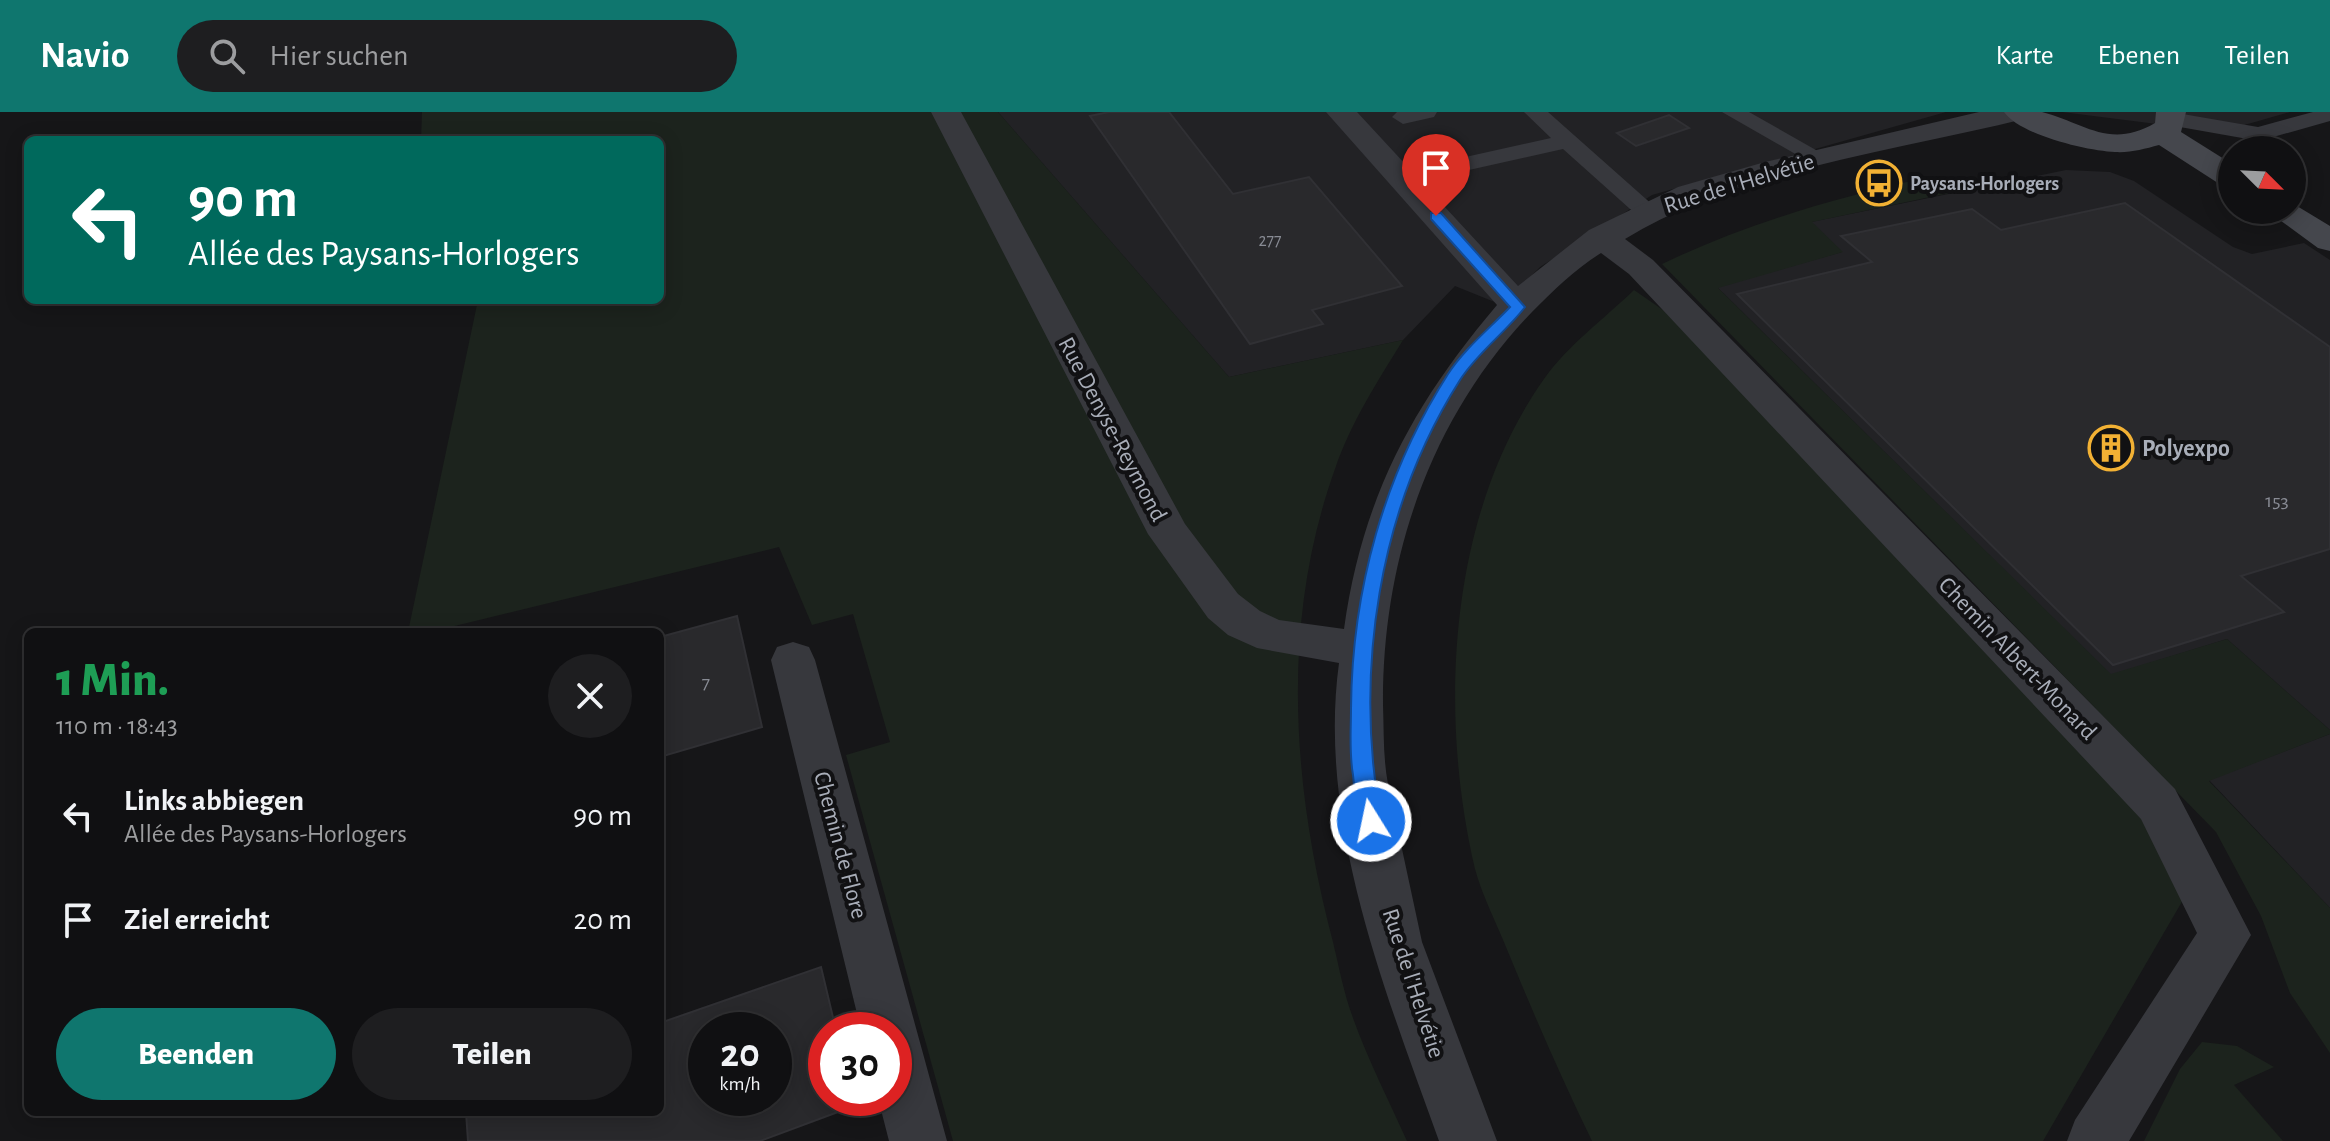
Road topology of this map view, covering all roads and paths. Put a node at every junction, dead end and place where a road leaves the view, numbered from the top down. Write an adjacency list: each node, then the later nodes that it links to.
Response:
1 (946, 112): 19 (street, Rue Denyse-Reymond)
2 (1341, 112): 18 (street)
3 (1426, 112): 8 (lane)
4 (1535, 112): 10 (lane)
5 (1733, 112): 11 (lane)
6 (2018, 112): 9 (main road); 11 (street, Rue de l'Helvétie)
7 (2330, 114): 9 (lane)
8 (1403, 117)
9 (2168, 122): 12 (main road)
10 (1568, 141): 13 (lane); 14 (lane)
11 (1819, 158): 14 (street, Rue de l'Helvétie)
12 (2218, 166)
13 (1451, 167)
14 (1647, 212): 16 (street, Rue de l'Helvétie)
15 (2304, 224): 17 (main road)
16 (1601, 237): 18 (street, Rue de l'Helvétie); 25 (street, Chemin Albert-Monard)
17 (2330, 241)
18 (1518, 307): 19 (street, Rue de l'Helvétie)
19 (1363, 649): 24 (street, Rue de l'Helvétie)
20 (793, 660): 21 (street, Chemin de Flore)
21 (884, 1012)
22 (911, 1116): 23 (street)
23 (918, 1141)
24 (1468, 1141)
25 (2096, 1141)

